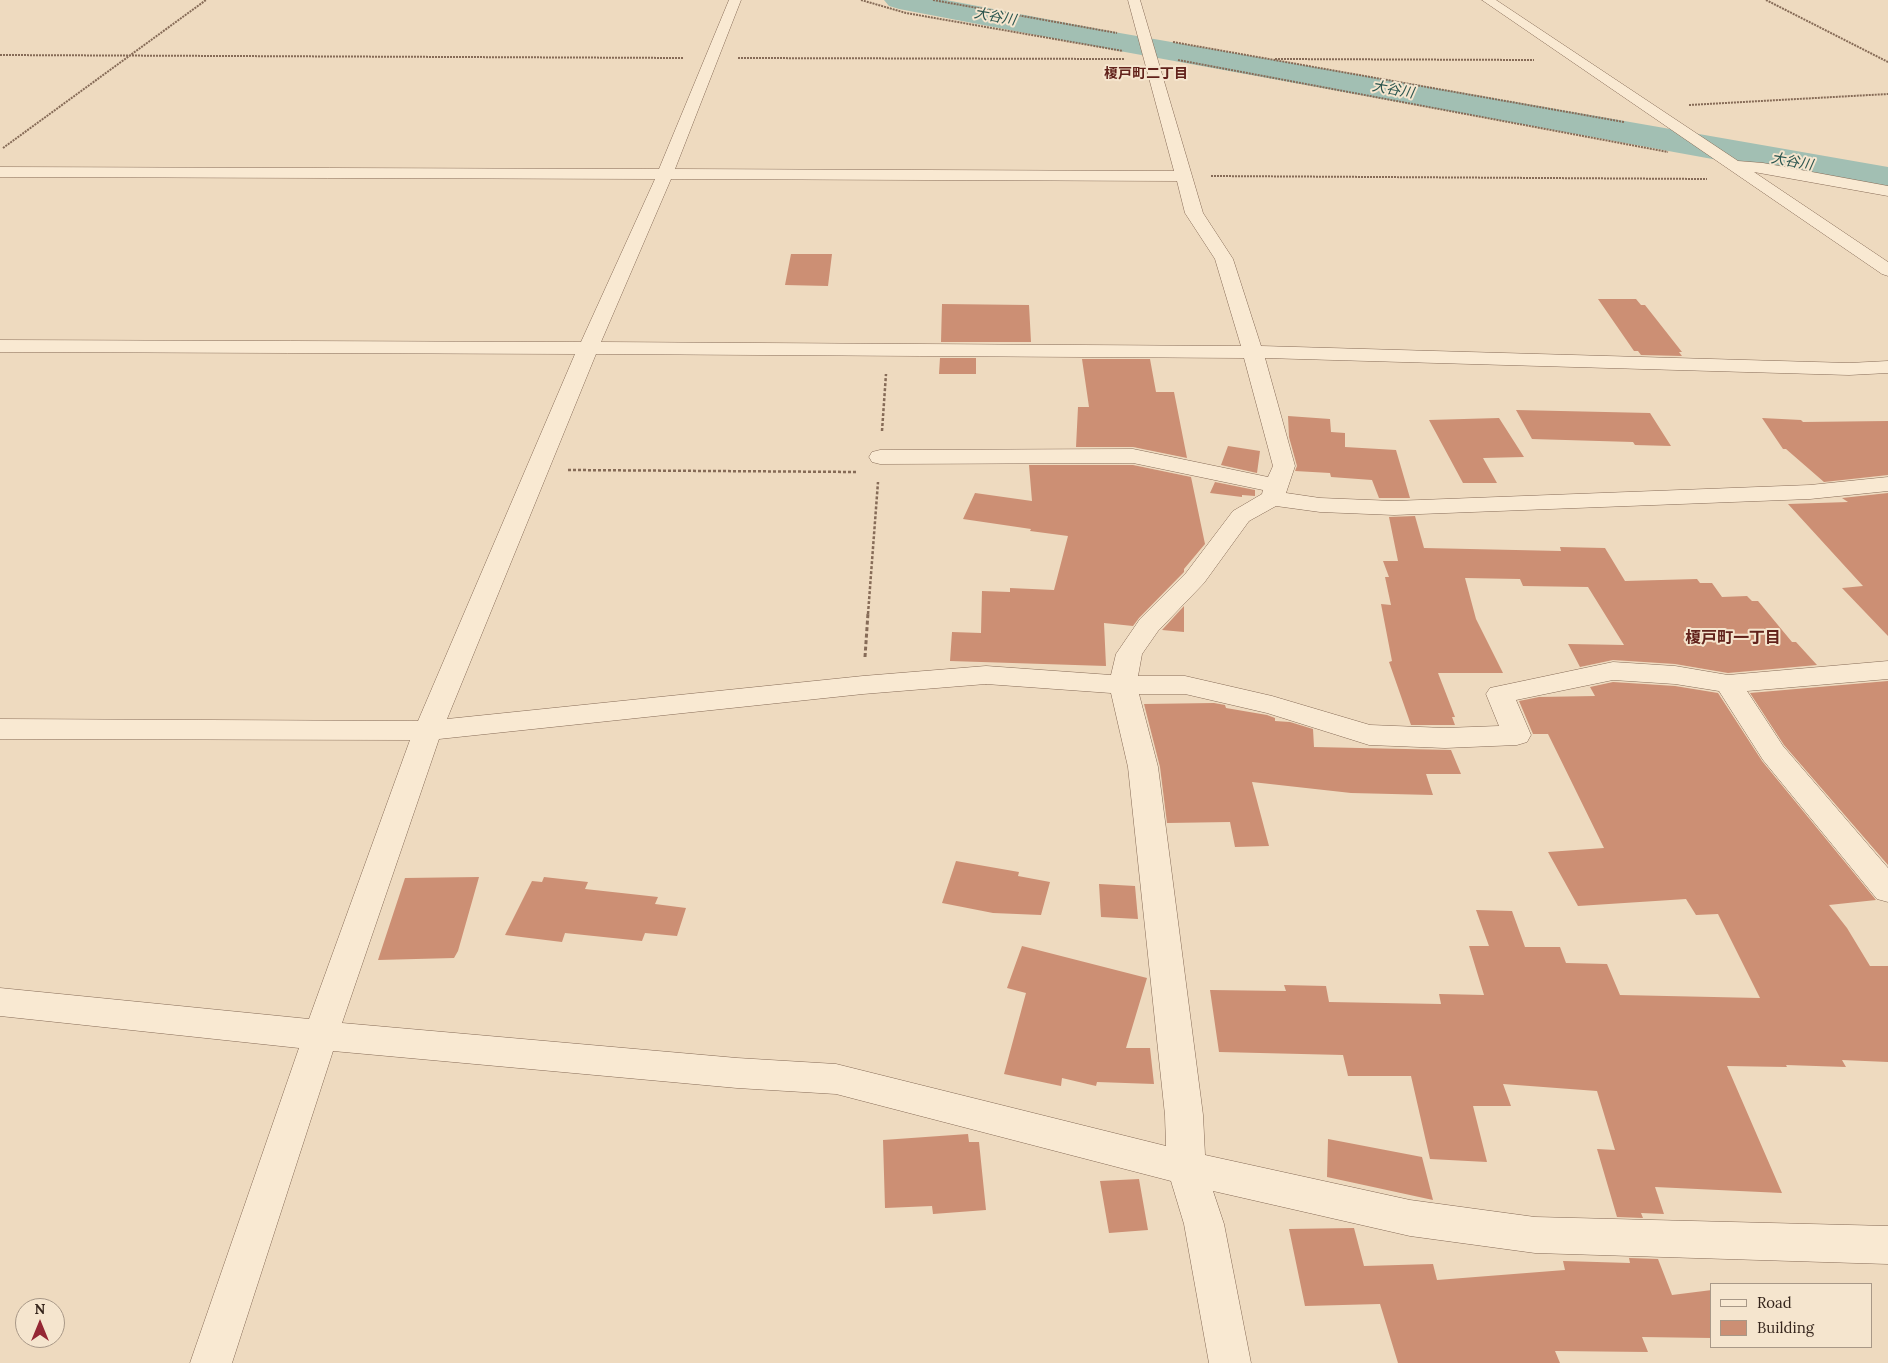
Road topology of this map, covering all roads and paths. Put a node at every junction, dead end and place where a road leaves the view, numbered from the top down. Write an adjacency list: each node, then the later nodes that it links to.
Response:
1 (206, 0): 10 (path)
2 (735, 0): 12 (street)
3 (861, 0): 11 (path)
4 (933, 0): 8 (path)
5 (1134, 0): 8 (street)
6 (1488, 0): 14 (street)
7 (1766, 0): 15 (path)
8 (1143, 38): 11 (street); 13 (path)
9 (0, 55): 10 (path)
10 (130, 56): 12 (path); 19 (path)
11 (1149, 57): 12 (path); 20 (path); 24 (street)
12 (711, 58): 23 (street)
13 (1267, 59): 14 (path); 18 (path)
14 (1578, 60): 17 (street)
15 (1888, 62)
16 (1888, 94): 17 (path)
17 (1646, 107): 18 (street)
18 (1679, 130): 21 (street)
19 (0, 149)
20 (1670, 152)
21 (1730, 163): 25 (street); 26 (street)
22 (0, 172): 23 (street)
23 (665, 175): 24 (street); 29 (street)
24 (1183, 176): 25 (path); 31 (street)
25 (1753, 179): 27 (street)
26 (1888, 191)
27 (1888, 270)
28 (0, 346): 29 (street)
29 (588, 348): 30 (street); 34 (street)
30 (888, 349): 31 (street); 33 (path)
31 (1253, 352): 32 (street); 36 (street)
32 (1888, 367)
33 (880, 465): 34 (path); 36 (street); 39 (path)
34 (537, 470): 42 (street)
35 (1888, 484): 36 (street)
36 (1274, 492): 40 (street)
37 (1888, 670): 38 (street)
38 (1728, 684): 40 (street); 43 (street)
39 (863, 686): 40 (street); 42 (street)
40 (1124, 686): 46 (street)
41 (0, 729): 42 (street)
42 (428, 731): 45 (street)
43 (1888, 890)
44 (0, 1002): 45 (street)
45 (321, 1034): 46 (street); 48 (street)
46 (1186, 1168): 47 (street); 49 (street)
47 (1888, 1245)
48 (211, 1363)
49 (1230, 1363)

